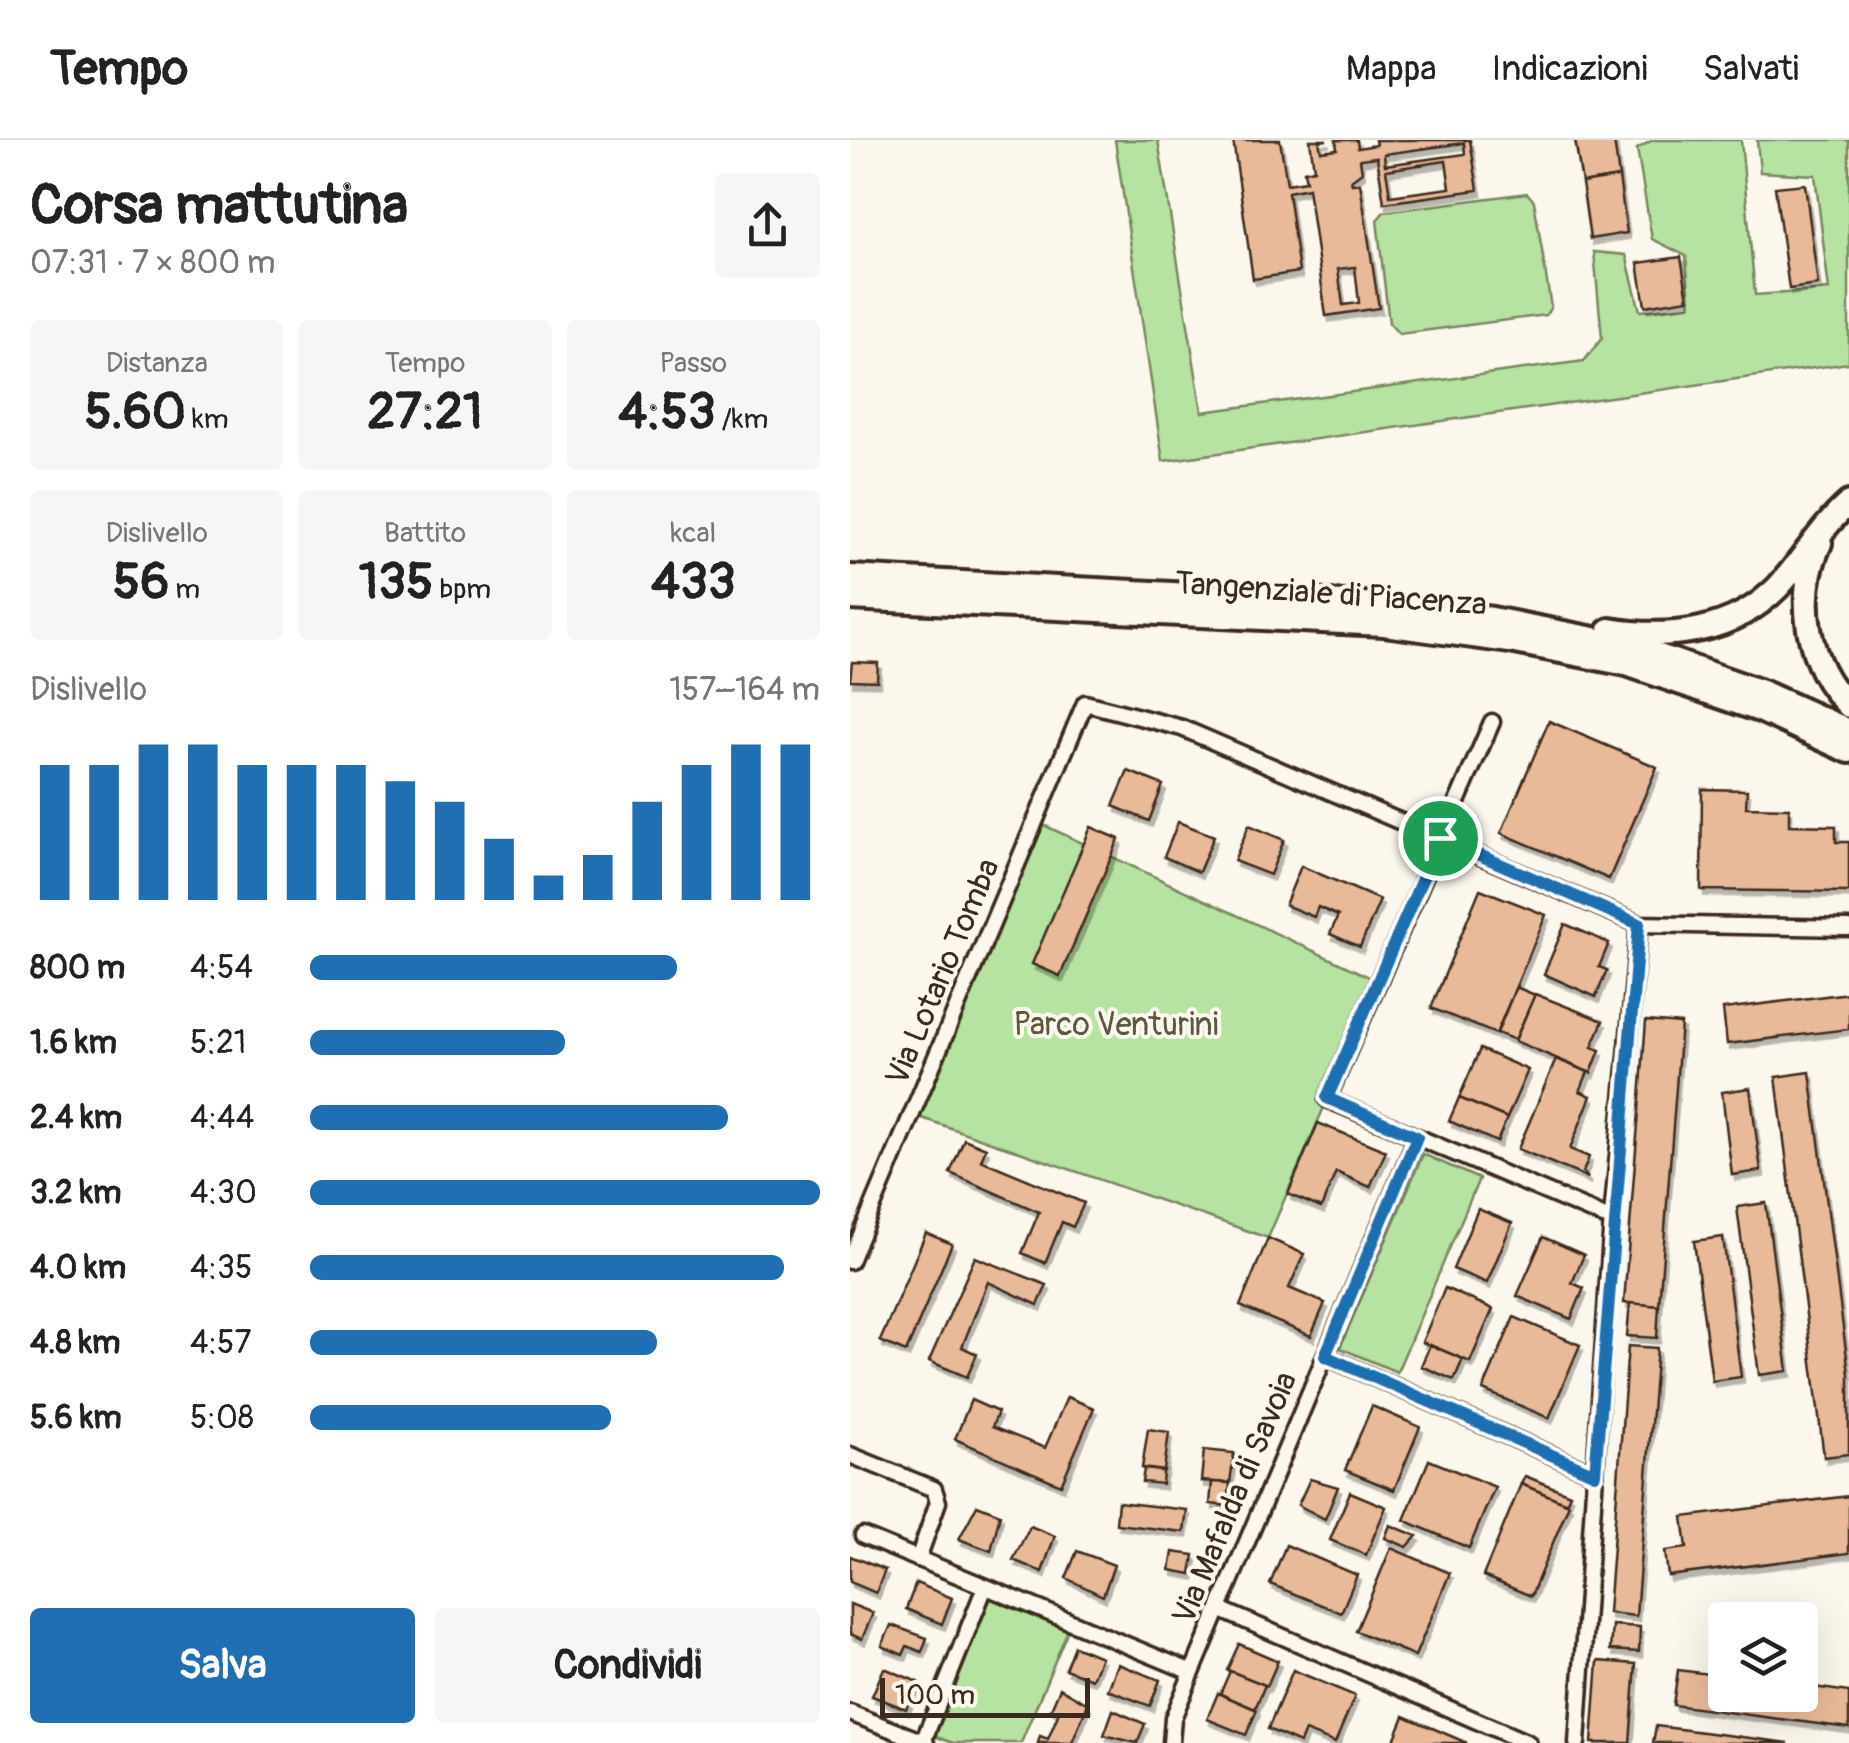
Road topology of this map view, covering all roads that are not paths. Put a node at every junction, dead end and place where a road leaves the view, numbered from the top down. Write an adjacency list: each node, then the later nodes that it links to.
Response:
1 (1849, 503): 2 (highway)
2 (1828, 524): 5 (highway); 6 (highway)
3 (850, 577): 5 (highway, Tangenziale di Piacenza)
4 (850, 598): 9 (highway, Tangenziale di Piacenza)
5 (1492, 618): 8 (highway, Tangenziale di Piacenza)
6 (1849, 706)
7 (1492, 722): 10 (street)
8 (1849, 731)
9 (1849, 751)
10 (1440, 838): 11 (street); 13 (street); 15 (street, Via Lotario Tomba)
11 (1639, 924): 12 (street); 14 (street)
12 (1849, 928)
13 (1417, 1137): 14 (street); 16 (street, Via Mafalda di Savoia)
14 (1612, 1220): 18 (street)
15 (850, 1261)
16 (1325, 1356): 18 (street); 22 (street, Via Mafalda di Savoia)
17 (850, 1455): 20 (street)
18 (1595, 1474): 28 (street)
19 (863, 1536): 20 (street)
20 (918, 1559): 21 (street)
21 (986, 1587): 23 (street); 25 (street)
22 (1219, 1609): 23 (street, Via Mafalda di Savoia); 27 (street)
23 (1192, 1672): 26 (street, Via Mafalda di Savoia)
24 (850, 1712): 25 (street)
25 (924, 1742)
26 (1171, 1743)
27 (1528, 1743)
28 (1577, 1743)

